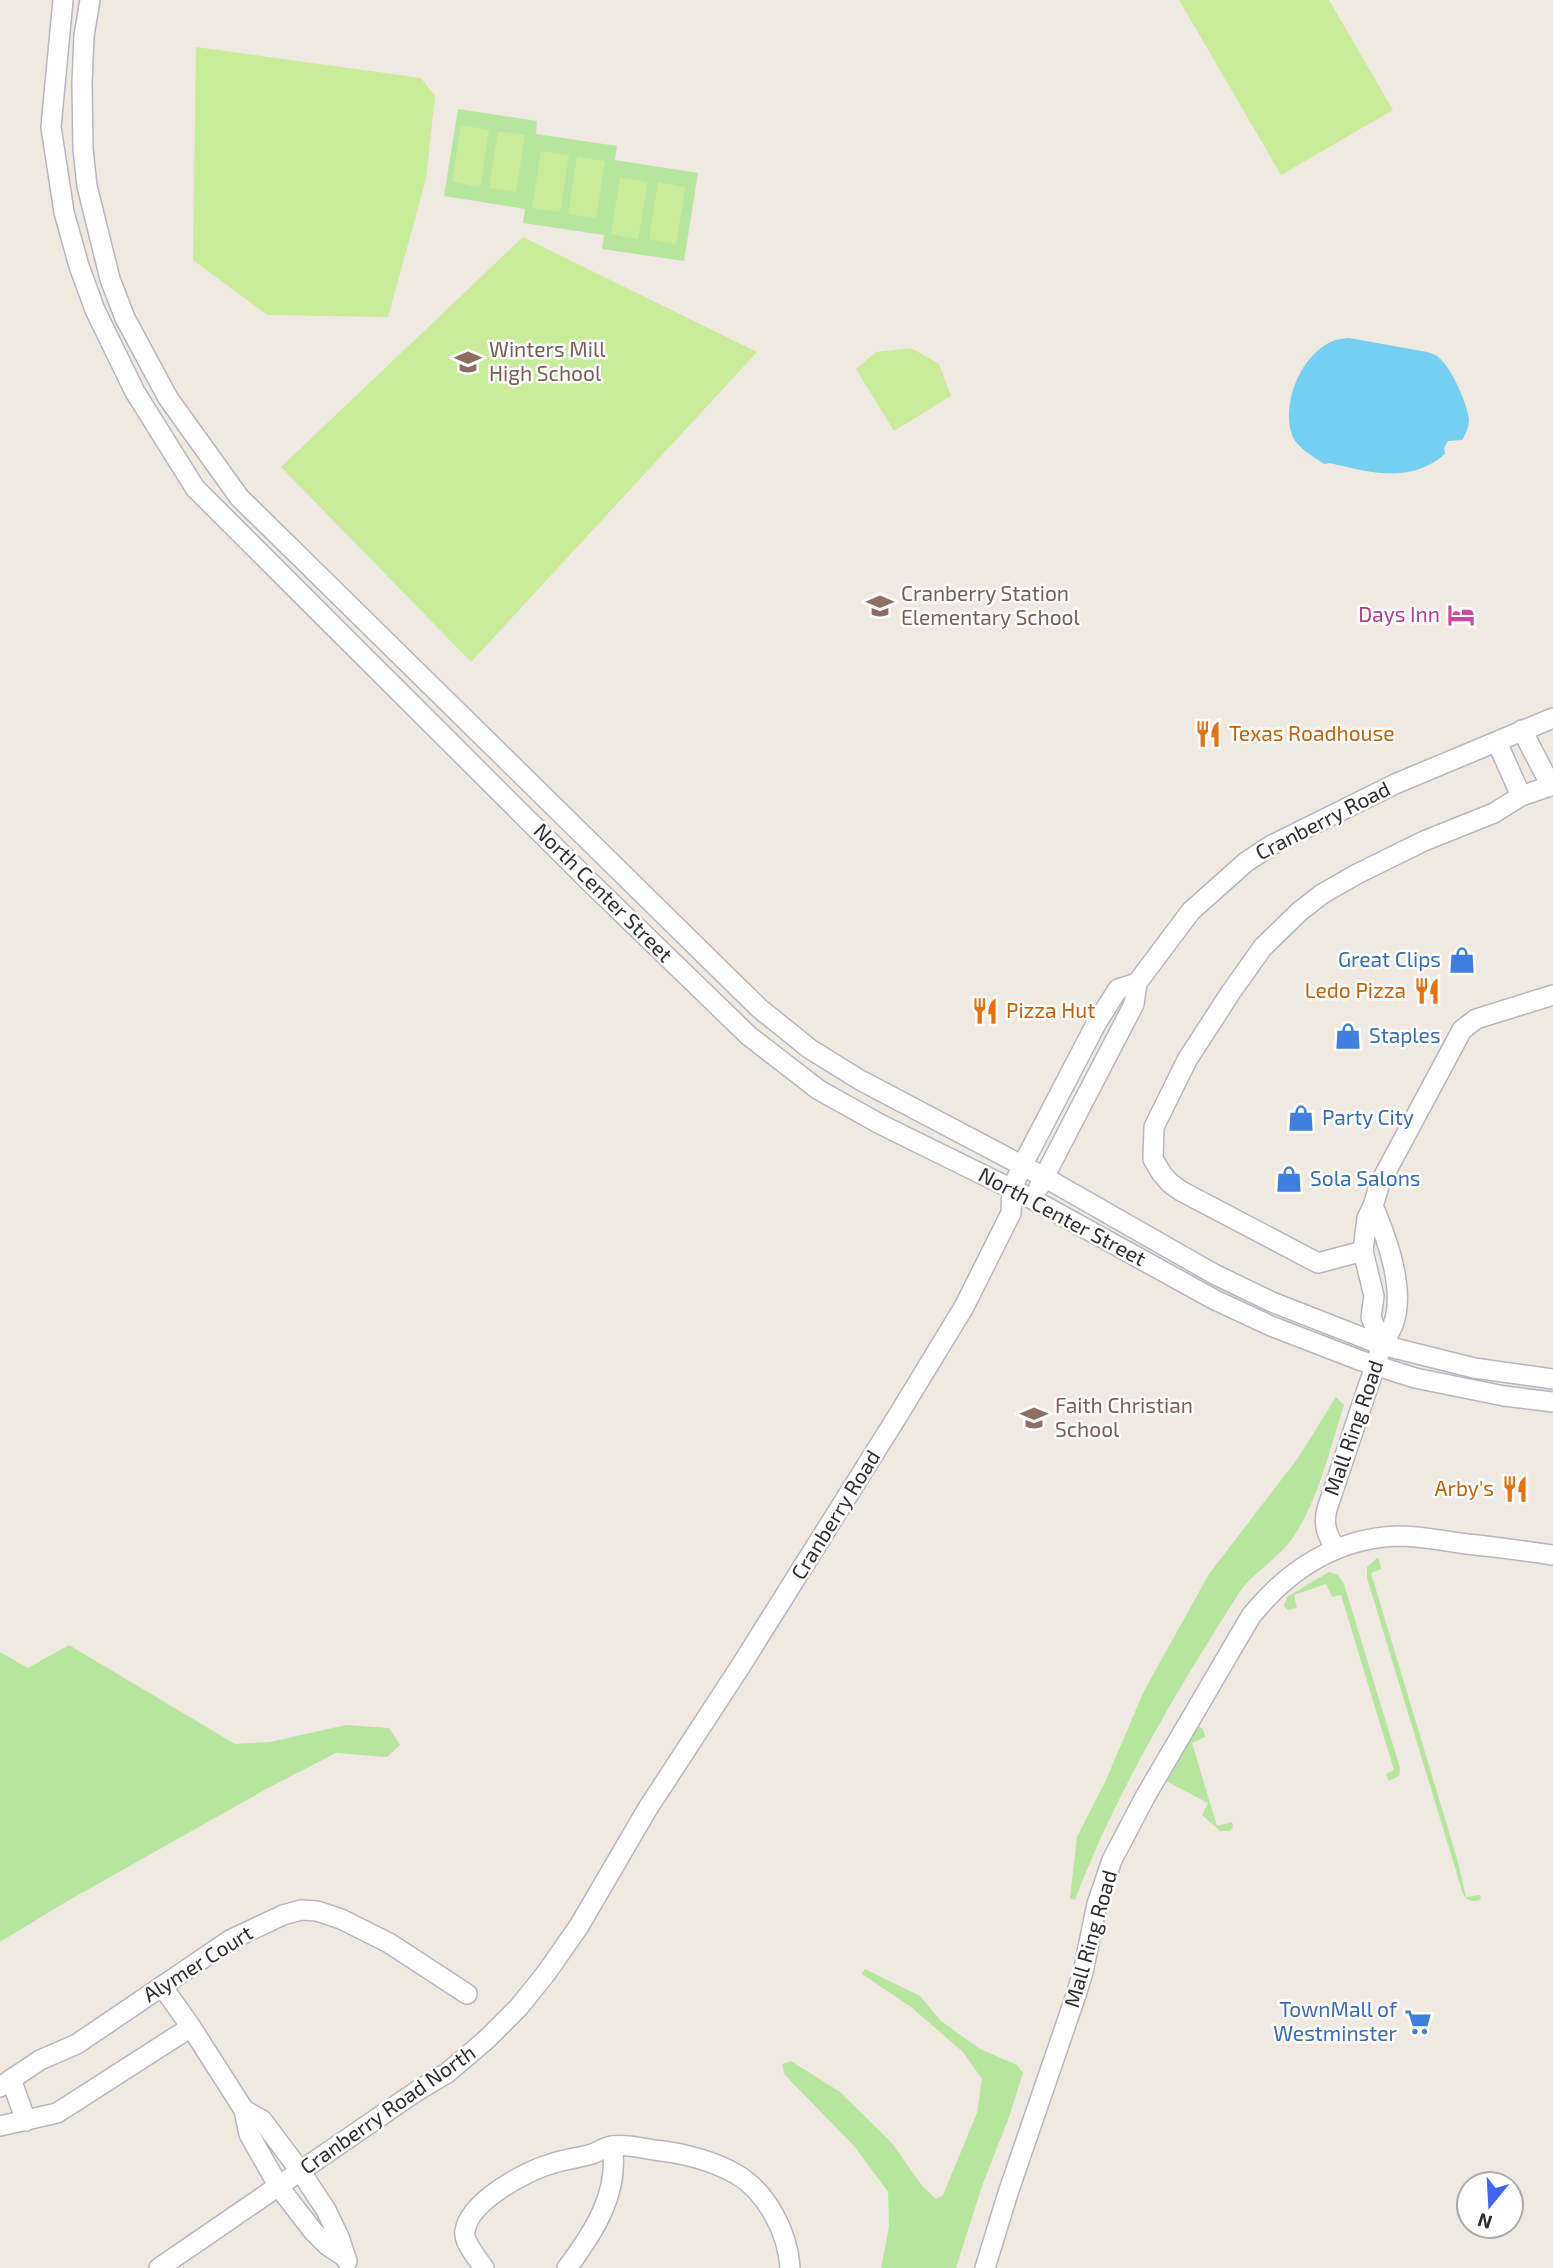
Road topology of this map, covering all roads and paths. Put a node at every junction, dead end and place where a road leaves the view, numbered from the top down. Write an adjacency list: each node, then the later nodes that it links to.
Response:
1 (63, 0): 12 (street, North Center Street)
2 (90, 0): 10 (street, North Center Street)
3 (1553, 718): 4 (street, Cranberry Road)
4 (1522, 730): 5 (street, Cranberry Road); 6 (street)
5 (1497, 742): 7 (street); 8 (street, Cranberry Road)
6 (1552, 785): 7 (street)
7 (1521, 796): 16 (street)
8 (1137, 983): 10 (street, Cranberry Road); 11 (street, Cranberry Road)
9 (1553, 995): 14 (street)
10 (1022, 1166): 11 (street, North Center Street); 12 (street, Cranberry Road)
11 (1044, 1177): 13 (street, Cranberry Road); 17 (street, North Center Street)
12 (1012, 1189): 13 (street, North Center Street); 15 (street, Cranberry Road)
13 (1032, 1199): 15 (street, Cranberry Road); 18 (street, North Center Street)
14 (1373, 1206): 16 (street); 17 (street, Mall Ring Road)
15 (1010, 1213): 23 (street, Cranberry Road)
16 (1363, 1251): 17 (street)
17 (1382, 1345): 18 (street, Mall Ring Road); 19 (street, North Center Street)
18 (1376, 1365): 20 (street, North Center Street); 21 (street, Mall Ring Road)
19 (1553, 1379)
20 (1553, 1402)
21 (1336, 1549): 22 (street, Mall Ring Road); 39 (street, Mall Ring Road)
22 (1553, 1555)
23 (648, 1808): 32 (street, Cranberry Road North)
24 (162, 1986): 25 (street, Alymer Court); 26 (street); 27 (street, Alymer Court)
25 (467, 1994)
26 (191, 2027): 28 (street); 29 (street)
27 (5, 2083): 29 (street, Alymer Court)
28 (244, 2110): 32 (street); 33 (street)
29 (26, 2121): 30 (street)
30 (0, 2126)
31 (611, 2146): 36 (street); 37 (street); 38 (street)
32 (301, 2172): 33 (street, Cranberry Road North); 34 (street)
33 (279, 2186): 34 (street); 35 (street, Cranberry Road North)
34 (348, 2263)
35 (159, 2268)
36 (484, 2268)
37 (566, 2268)
38 (790, 2268)
39 (985, 2268)

